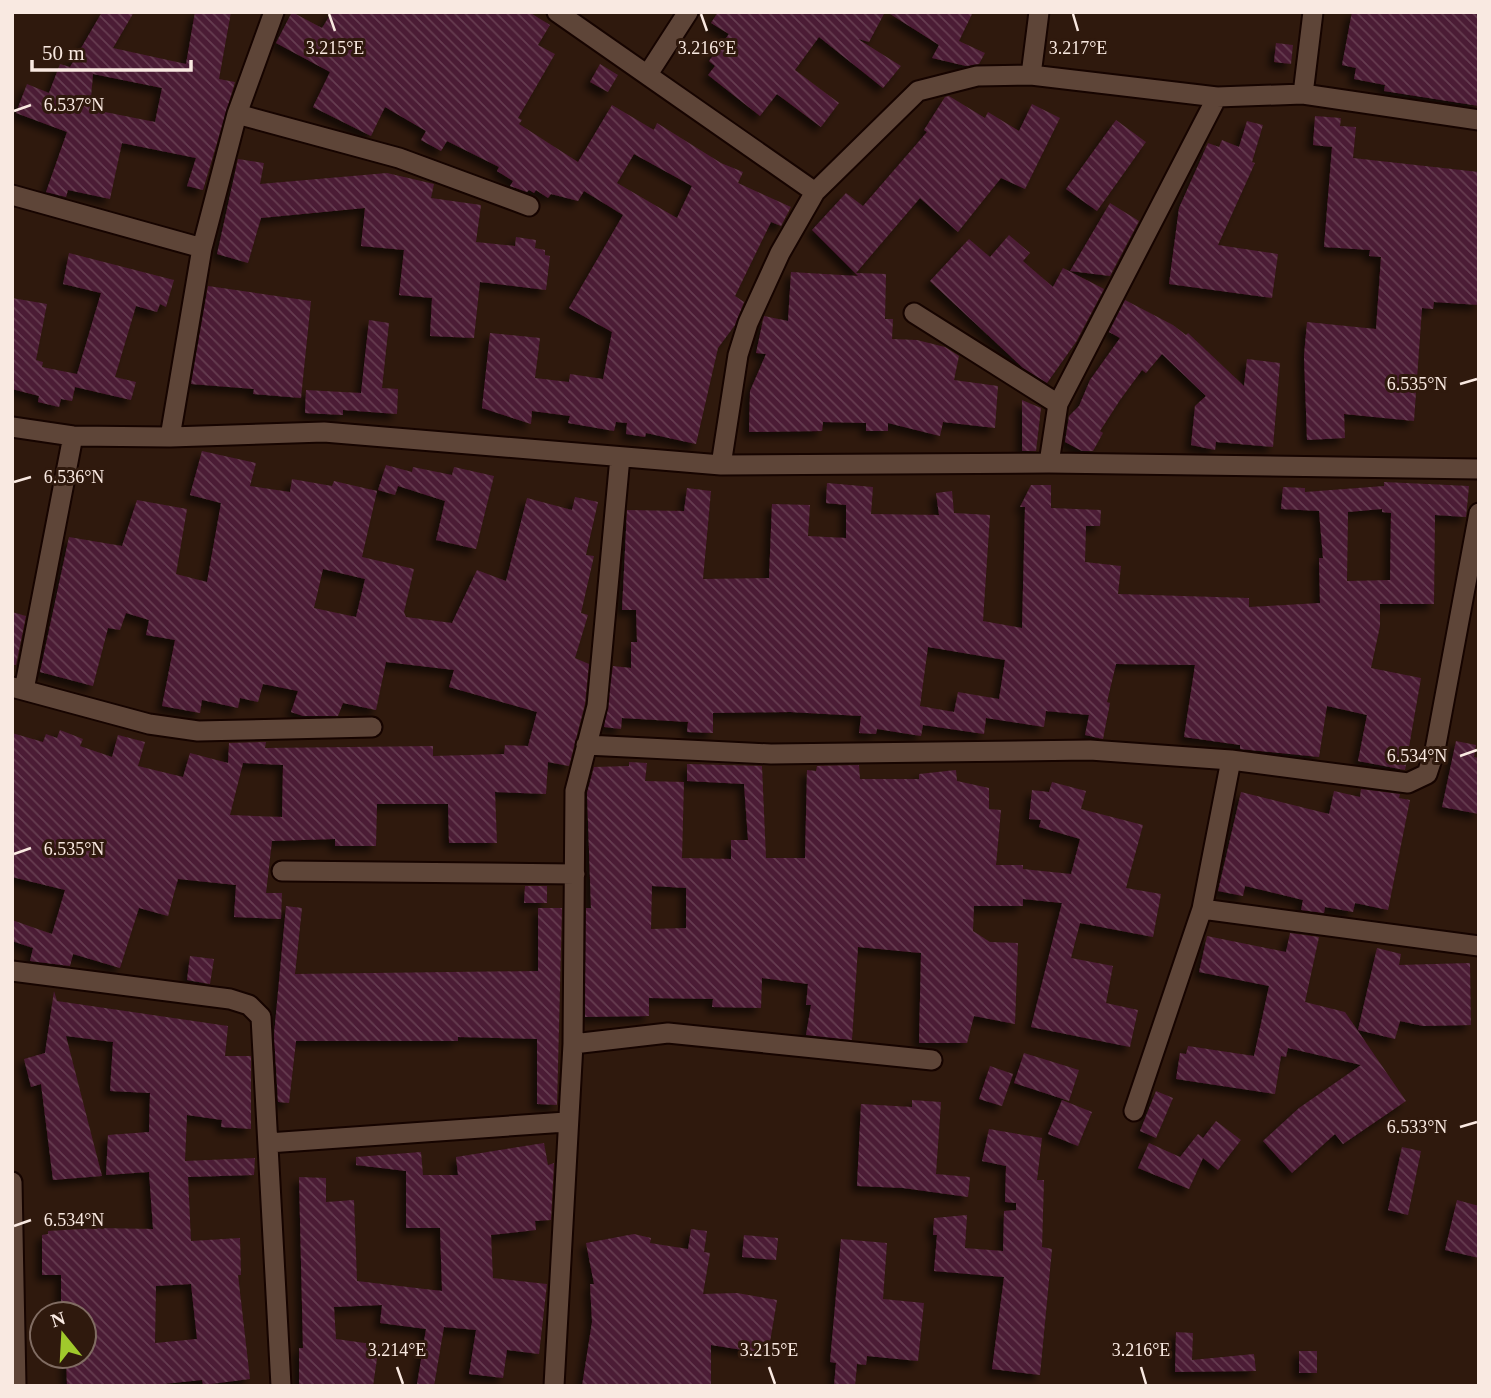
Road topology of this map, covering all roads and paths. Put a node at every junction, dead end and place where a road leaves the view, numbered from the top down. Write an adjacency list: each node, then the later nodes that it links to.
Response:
1 (274, 12): 10 (street)
2 (557, 12): 6 (street)
3 (688, 12): 6 (street)
4 (1039, 12): 7 (street)
5 (1313, 12): 8 (street)
6 (648, 74): 12 (street)
7 (1031, 75): 9 (street); 12 (street)
8 (1303, 94): 9 (street); 11 (street)
9 (1217, 97): 17 (street)
10 (237, 114): 14 (street); 15 (street)
11 (1479, 120)
12 (815, 192): 23 (street)
13 (12, 195): 15 (street)
14 (529, 206)
15 (202, 248): 20 (street)
16 (914, 313): 17 (street)
17 (1058, 404): 22 (street)
18 (12, 427): 19 (street)
19 (73, 436): 20 (street); 26 (street)
20 (170, 437): 21 (street)
21 (620, 457): 23 (street); 28 (street)
22 (1049, 463): 23 (street); 24 (street)
23 (721, 465)
24 (1479, 469)
25 (1479, 513): 29 (street)
26 (18, 689): 27 (street)
27 (372, 727)
28 (586, 746): 29 (street); 31 (street)
29 (1231, 760): 32 (street)
30 (282, 871): 31 (street)
31 (575, 874): 35 (street)
32 (1202, 909): 33 (street); 37 (street)
33 (1479, 946)
34 (12, 971): 39 (street)
35 (573, 1044): 36 (street); 38 (street)
36 (932, 1060)
37 (1134, 1111)
38 (566, 1122): 39 (street); 43 (street)
39 (268, 1143): 42 (street)
40 (12, 1182): 41 (street)
41 (16, 1386)
42 (281, 1386)
43 (554, 1386)

